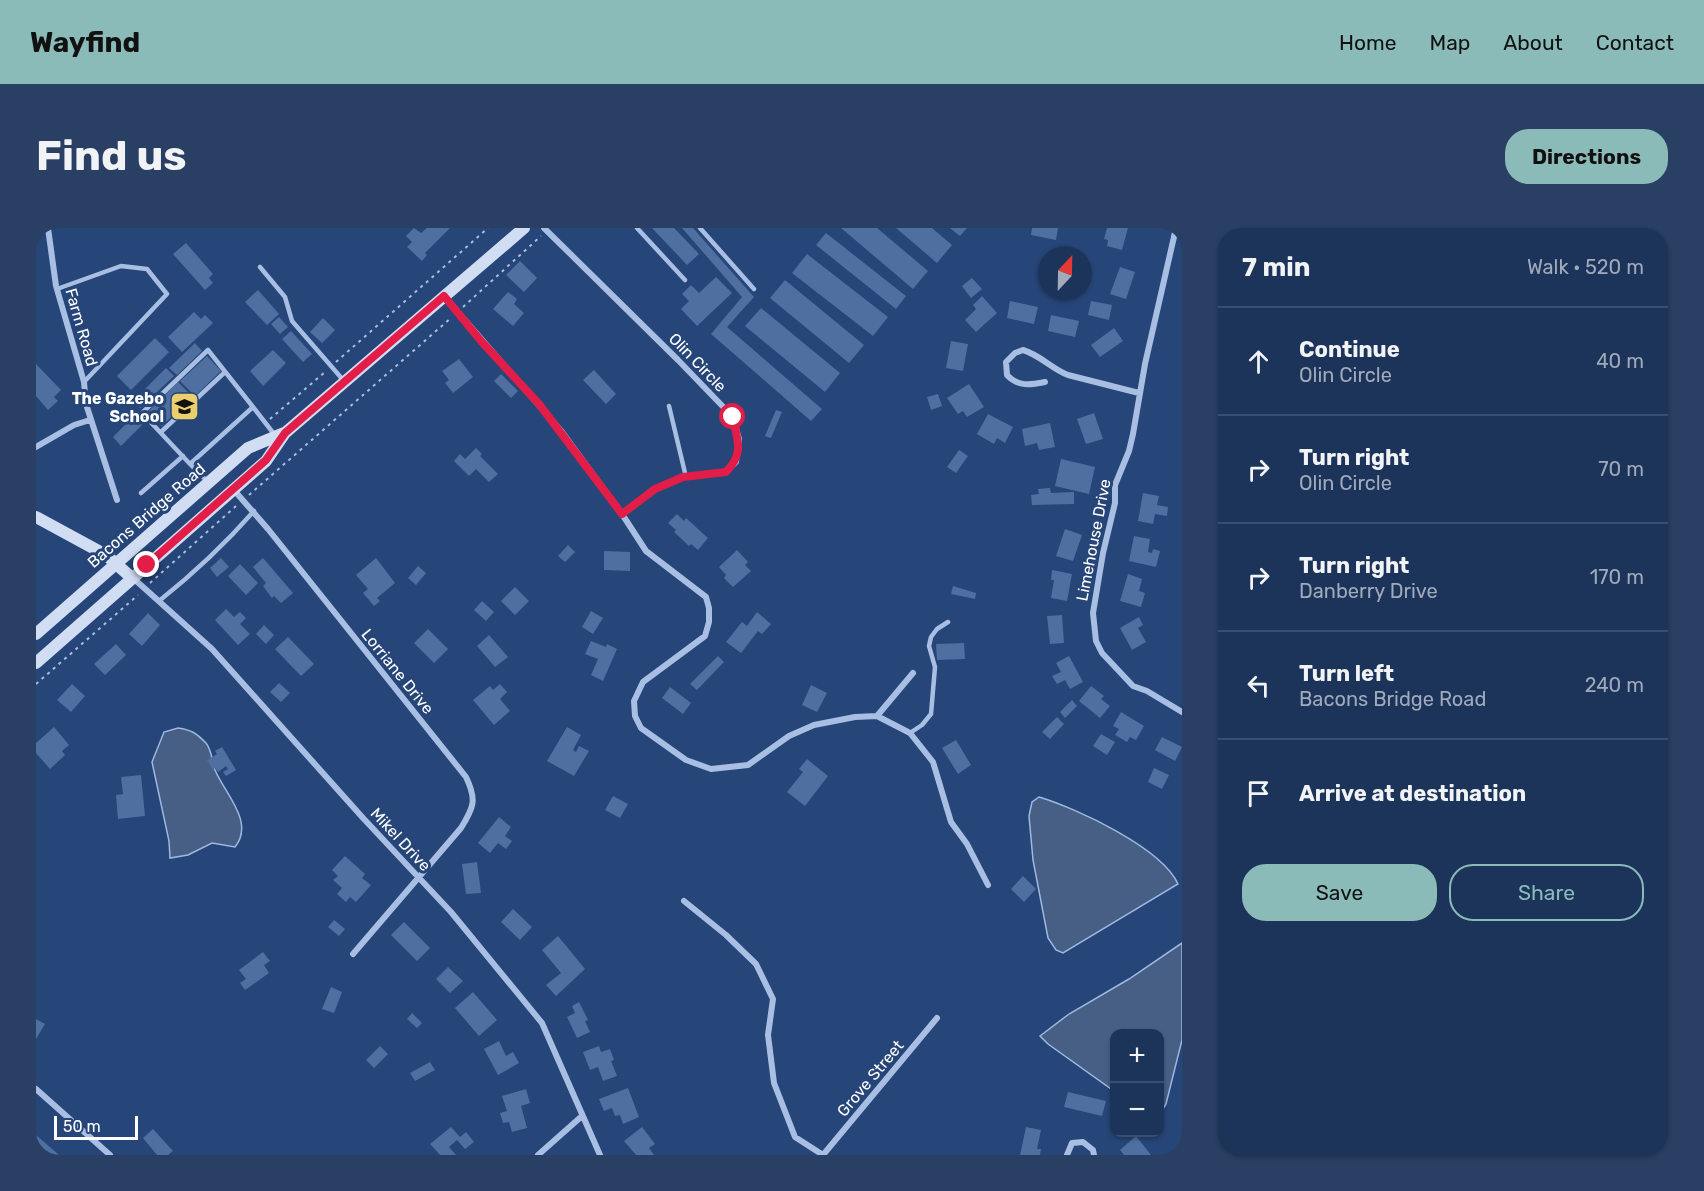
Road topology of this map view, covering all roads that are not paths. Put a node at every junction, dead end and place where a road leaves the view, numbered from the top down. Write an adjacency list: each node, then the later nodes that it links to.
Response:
1 (48, 228): 10 (street, Farm Road)
2 (524, 228): 11 (main road, Bacons Bridge Road)
3 (637, 228): 8 (lane)
4 (700, 228): 9 (lane)
5 (1176, 228): 16 (street, Limehouse Drive)
6 (546, 230): 25 (street, Olin Circle)
7 (260, 267): 15 (lane)
8 (685, 280)
9 (754, 289)
10 (57, 290): 13 (street, Farm Road); 13 (lane)
11 (444, 296): 15 (main road, Bacons Bridge Road); 31 (street)
12 (225, 372): 18 (lane); 20 (lane); 20 (lane)
13 (84, 382): 19 (street, Farm Road)
14 (1045, 382): 16 (street)
15 (345, 383): 21 (main road, Bacons Bridge Road)
16 (1139, 393): 40 (street, Limehouse Drive)
17 (669, 406): 25 (lane)
18 (253, 407): 21 (lane); 24 (lane)
19 (90, 420): 22 (street); 29 (street, Farm Road)
20 (161, 432): 23 (lane)
21 (280, 435): 26 (main road, Bacons Bridge Road); 27 (main road, Bacons Bridge Road)
22 (36, 447)
23 (183, 456): 24 (lane); 28 (lane)
24 (190, 464): 26 (lane)
25 (686, 477): 31 (street, Olin Circle)
26 (208, 482): 33 (main road, Bacons Bridge Road)
27 (232, 489): 30 (street, Lorriane Drive); 34 (main road, Bacons Bridge Road)
28 (141, 493)
29 (117, 500)
30 (254, 511): 35 (lane); 43 (street, Lorriane Drive)
31 (622, 514): 41 (street)
32 (36, 518): 33 (main road)
33 (116, 562): 34 (main road); 37 (main road, Bacons Bridge Road)
34 (132, 578): 35 (street, Mikel Drive); 38 (main road, Bacons Bridge Road)
35 (159, 601): 43 (street, Mikel Drive)
36 (948, 622): 42 (lane)
37 (36, 634)
38 (36, 663)
39 (913, 673): 41 (street)
40 (1182, 712)
41 (877, 716): 42 (street)
42 (910, 733): 44 (street)
43 (418, 877): 46 (street, Lorriane Drive); 49 (street, Mikel Drive)
44 (988, 885)
45 (684, 901): 53 (street)
46 (353, 954)
47 (937, 1018): 53 (street, Grove Street)
48 (36, 1089): 50 (street)
49 (582, 1116): 51 (street); 52 (street, Mikel Drive)
50 (110, 1155)
51 (538, 1155)
52 (600, 1155)
53 (823, 1155)
54 (1067, 1155): 55 (street)
55 (1094, 1155)

